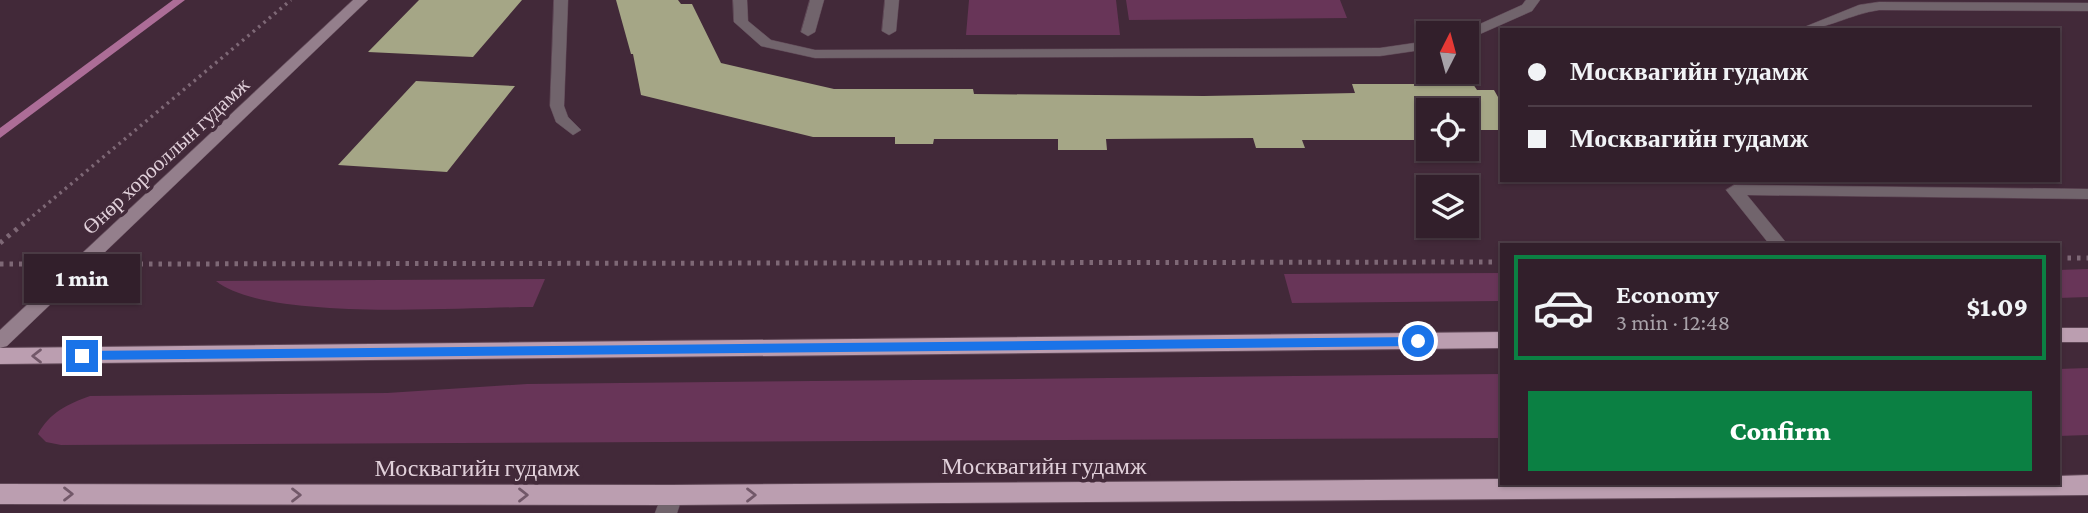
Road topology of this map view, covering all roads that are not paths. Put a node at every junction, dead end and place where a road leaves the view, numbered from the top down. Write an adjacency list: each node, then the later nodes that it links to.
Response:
1 (361, 0): 20 (main road, Өнөр хорооллын гудамж)
2 (561, 0): 13 (lane)
3 (740, 0): 12 (lane)
4 (817, 0): 11 (lane)
5 (892, 0): 10 (lane)
6 (1534, 0): 9 (lane)
7 (2088, 7): 8 (lane)
8 (1809, 28)
9 (1479, 29)
10 (889, 31)
11 (808, 32)
12 (1416, 47)
13 (573, 130)
14 (1730, 185): 15 (lane); 16 (lane)
15 (2088, 194)
16 (1777, 243)
17 (2060, 335): 18 (highway)
18 (2088, 335)
19 (1500, 340): 21 (highway, one-way to 21)
20 (0, 341)
21 (0, 356)
22 (2088, 485): 24 (highway, Москвагийн гудамж, one-way to 22)
23 (0, 494): 24 (highway, Москвагийн гудамж, one-way to 24)
24 (669, 504)

